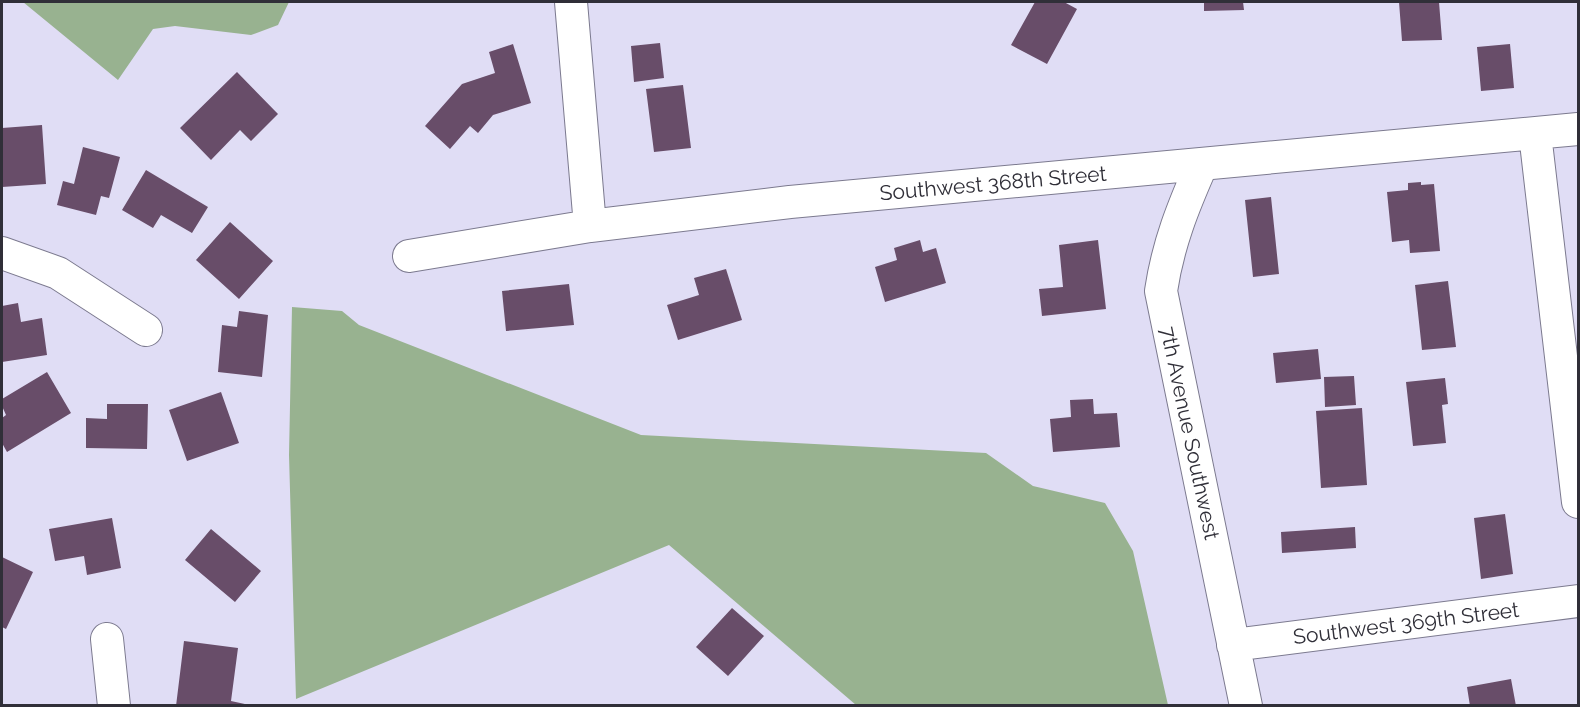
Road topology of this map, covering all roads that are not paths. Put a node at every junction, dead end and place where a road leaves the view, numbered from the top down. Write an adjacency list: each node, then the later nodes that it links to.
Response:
1 (571, 2): 5 (street)
2 (1578, 129): 3 (street, Southwest 368th Street)
3 (1535, 134): 4 (street, Southwest 368th Street); 9 (street)
4 (1202, 164): 5 (street, Southwest 368th Street); 12 (street, 7th Avenue Southwest)
5 (590, 226): 7 (street, Southwest 368th Street)
6 (2, 253): 8 (street)
7 (409, 256)
8 (146, 330)
9 (1578, 502)
10 (1578, 601): 12 (street, Southwest 369th Street)
11 (107, 639): 13 (street)
12 (1233, 645): 14 (street, 7th Avenue Southwest)
13 (114, 705)
14 (1246, 705)

